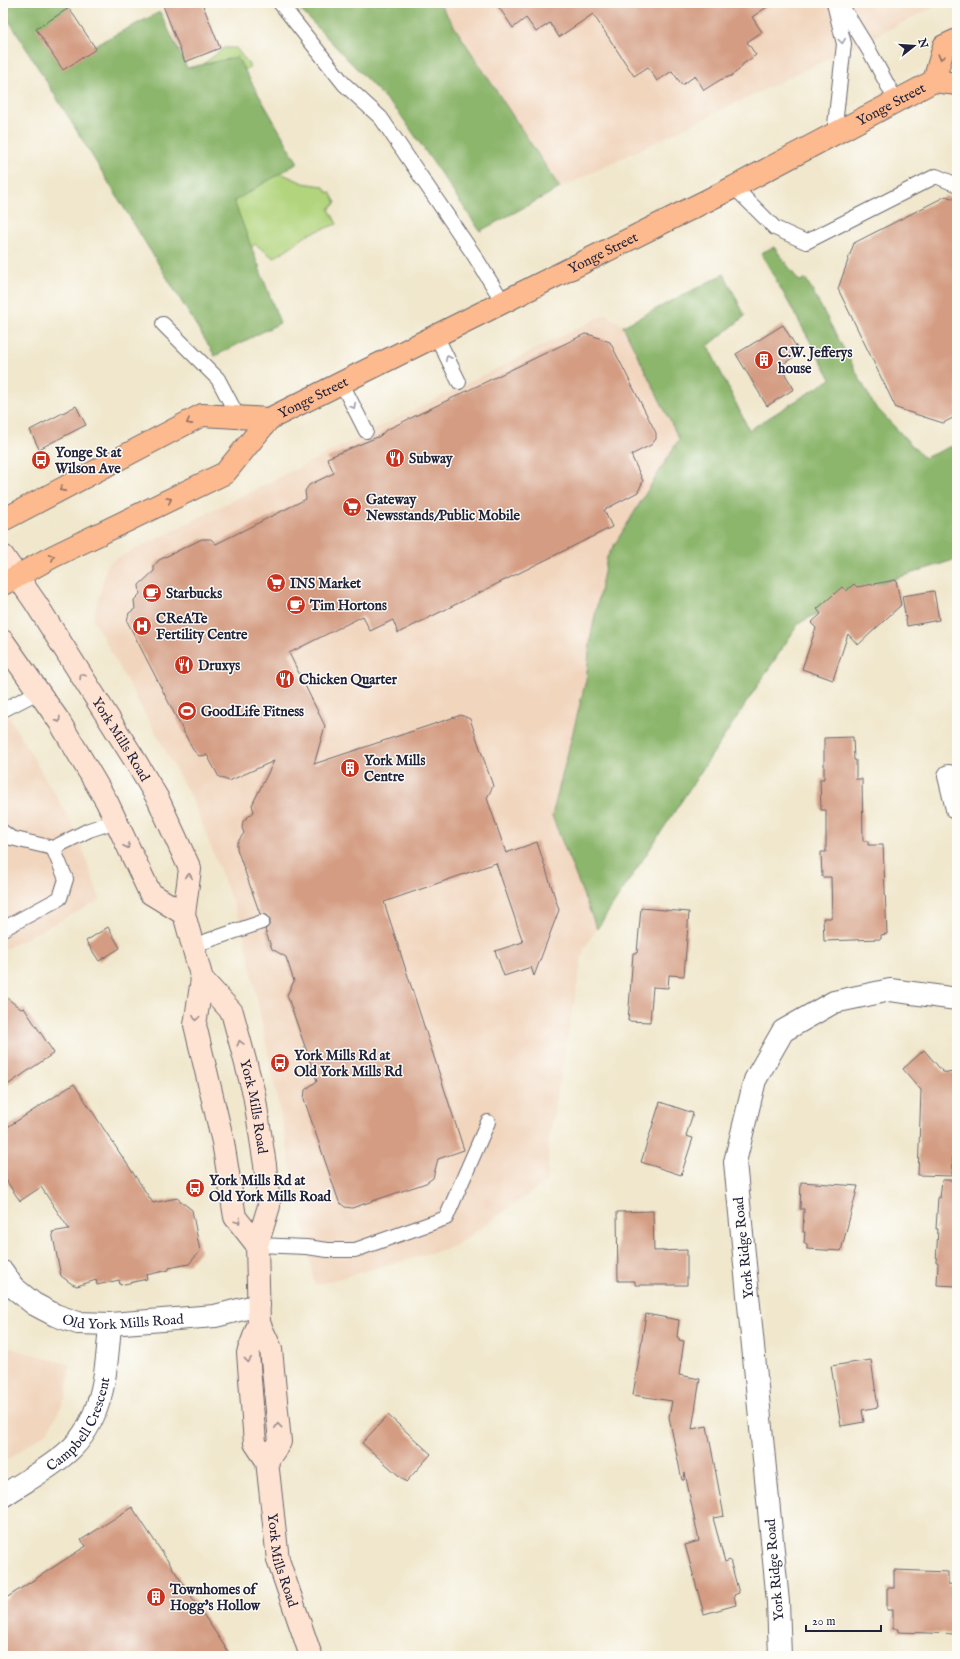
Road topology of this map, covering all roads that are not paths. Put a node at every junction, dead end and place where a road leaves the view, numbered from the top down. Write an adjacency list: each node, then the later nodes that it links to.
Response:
1 (280, 3): 11 (lane)
2 (834, 3): 8 (lane, one-way to 8)
3 (840, 3): 7 (lane)
4 (957, 40): 5 (main road, Yonge Street, one-way to 5)
5 (934, 81): 6 (main road, Yonge Street); 7 (main road, Yonge Street)
6 (957, 84)
7 (896, 101): 8 (main road, Yonge Street)
8 (834, 134): 10 (main road, Yonge Street)
9 (957, 185): 10 (lane)
10 (734, 187): 11 (main road, Yonge Street)
11 (503, 302): 13 (main road, Yonge Street)
12 (163, 324): 16 (lane)
13 (436, 335): 14 (main road, Yonge Street); 15 (lane, one-way to 13)
14 (341, 382): 17 (main road, Yonge Street); 18 (lane, one-way to 18)
15 (459, 382)
16 (238, 417): 17 (main road, Yonge Street); 19 (main road, Yonge Street, one-way to 19)
17 (269, 419): 21 (main road, Yonge Street, one-way to 17)
18 (366, 431)
19 (3, 520)
20 (3, 556): 21 (main road, York Mills Road)
21 (10, 580): 30 (main road, York Mills Road, one-way to 21)
22 (3, 641): 23 (main road)
23 (38, 692): 24 (lane); 27 (main road, one-way to 27)
24 (3, 710)
25 (949, 776): 26 (street)
26 (957, 809)
27 (116, 821): 29 (lane); 30 (main road, one-way to 30)
28 (4, 834): 29 (lane)
29 (52, 848): 32 (lane)
30 (184, 914): 33 (main road, York Mills Road)
31 (262, 922): 33 (lane)
32 (3, 929)
33 (192, 946): 34 (main road, York Mills Road)
34 (202, 979): 37 (main road, York Mills Road, one-way to 37); 37 (main road, York Mills Road, one-way to 34)
35 (957, 999): 43 (street, York Ridge Road)
36 (488, 1122): 37 (lane)
37 (257, 1245): 39 (main road, York Mills Road)
38 (3, 1272): 40 (street, Old York Mills Road)
39 (259, 1314): 40 (street, Old York Mills Road); 42 (main road, York Mills Road)
40 (110, 1324): 41 (street, Campbell Crescent)
41 (3, 1496)
42 (311, 1656)
43 (780, 1656)

